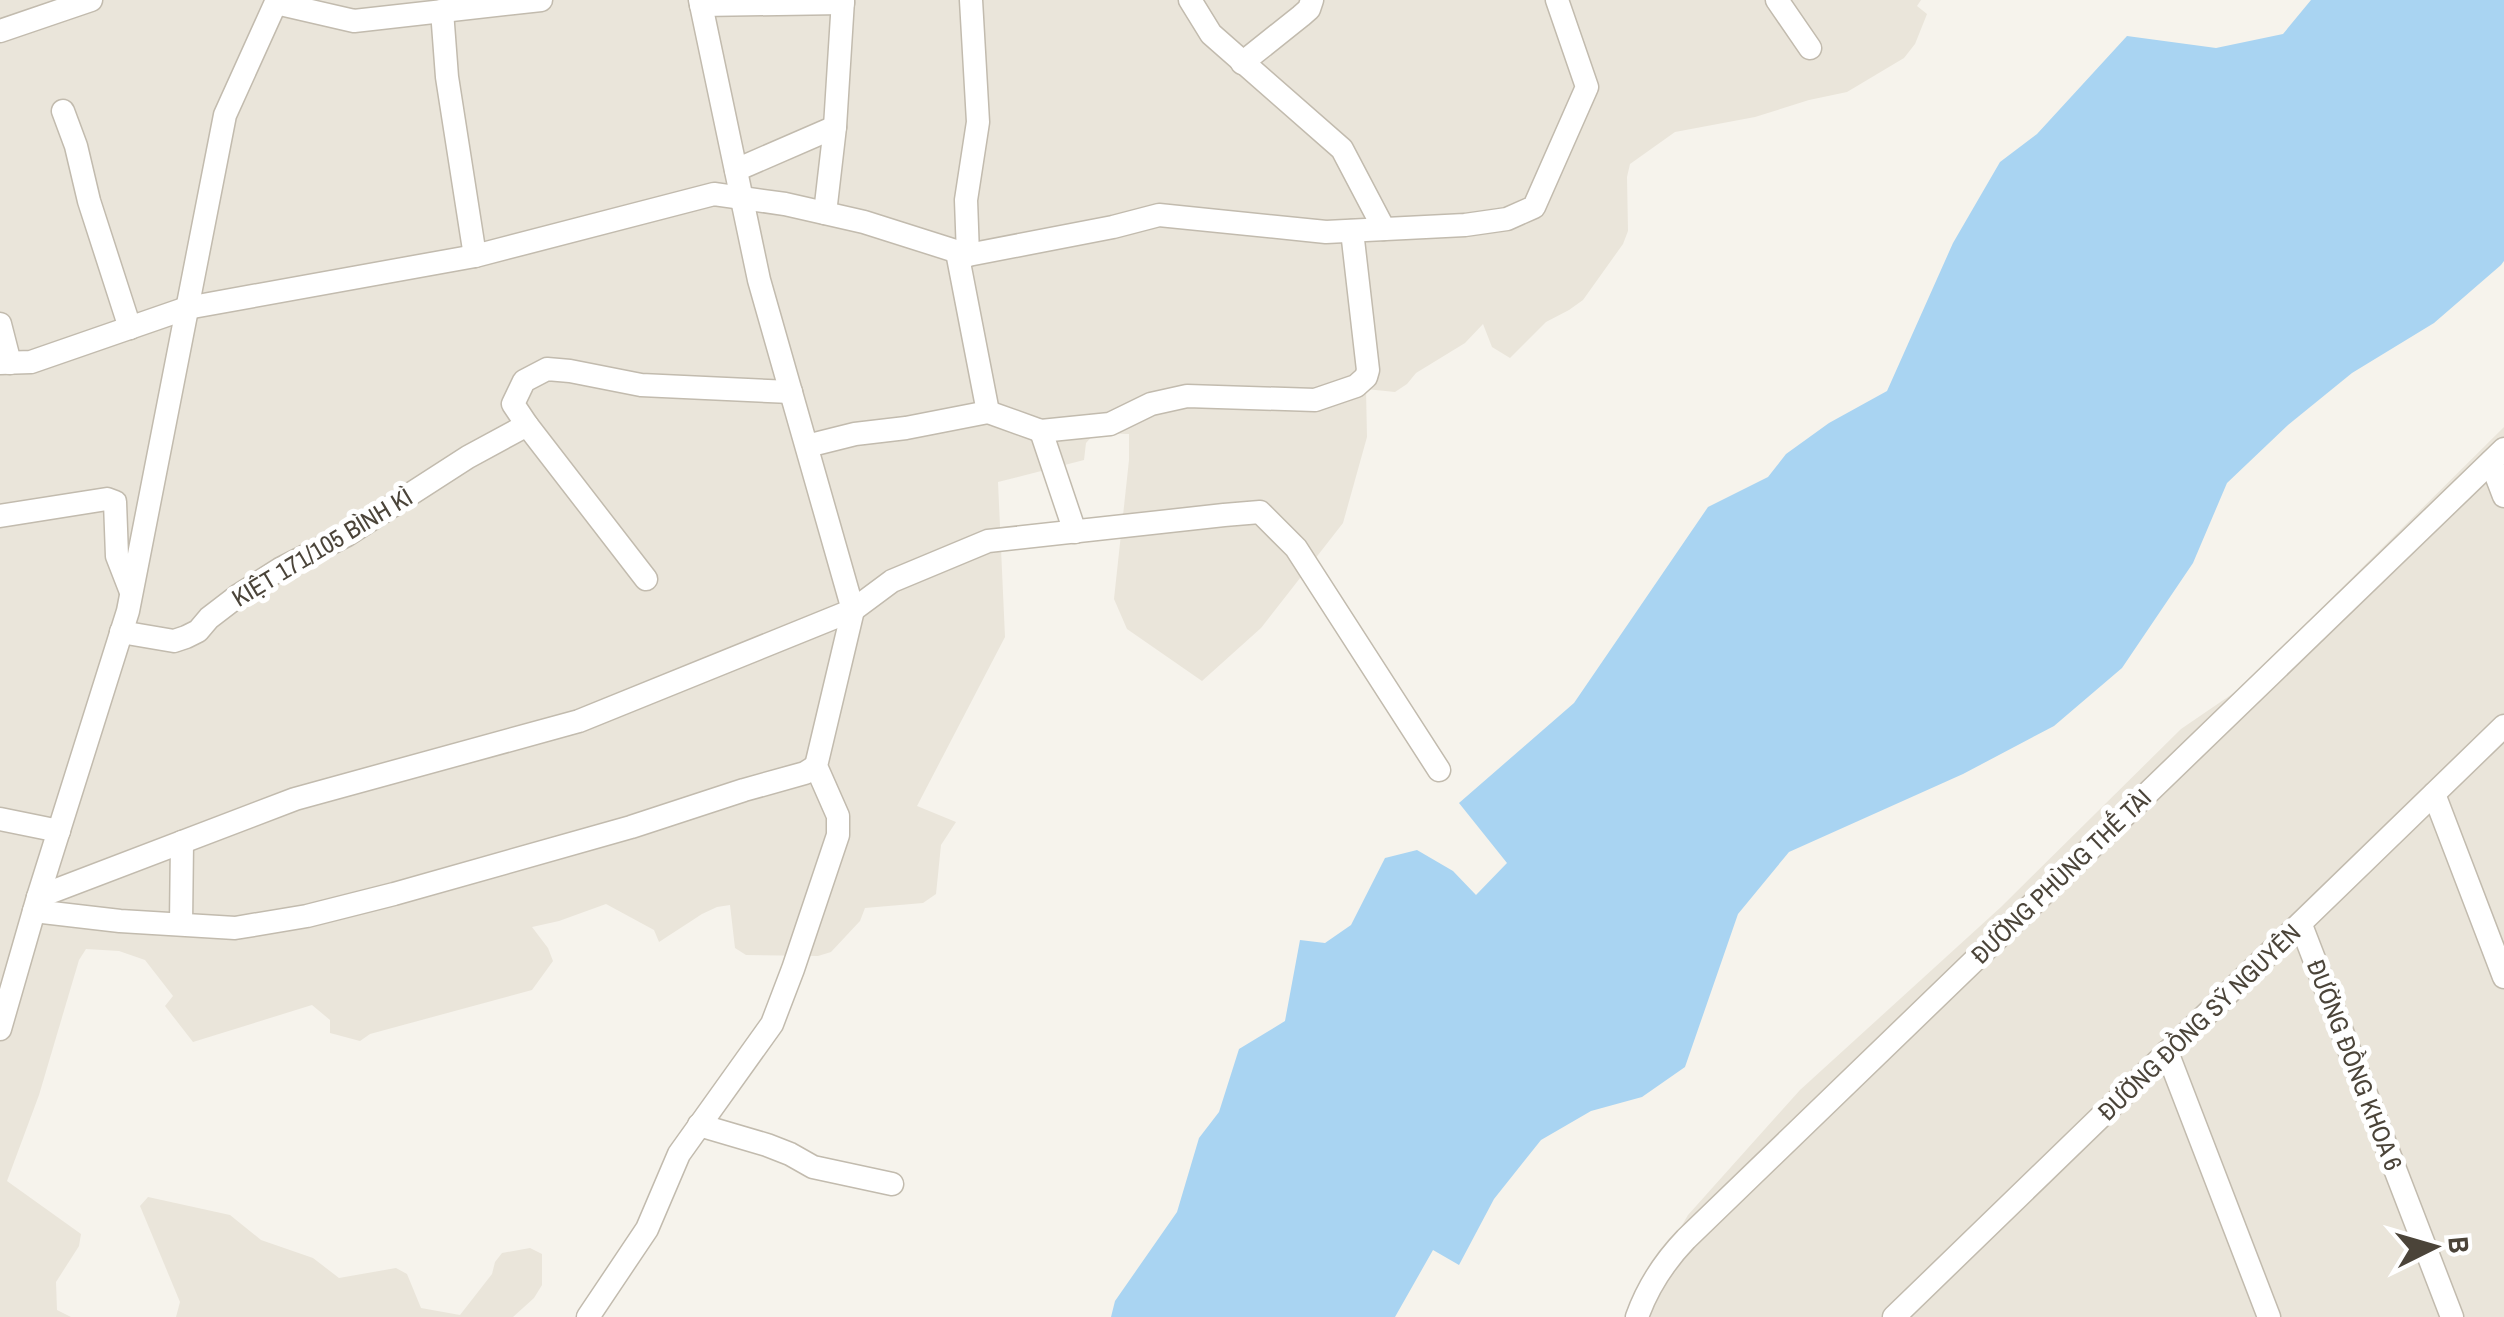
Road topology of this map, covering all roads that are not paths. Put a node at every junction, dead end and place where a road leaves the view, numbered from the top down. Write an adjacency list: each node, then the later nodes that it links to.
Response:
1 (90, 0): 12 (street)
2 (540, 0): 11 (street)
3 (970, 0): 22 (street)
4 (1190, 0): 14 (street)
5 (1312, 0): 14 (street)
6 (1557, 0): 20 (street)
7 (1776, 0): 13 (street)
8 (277, 1): 11 (street); 24 (street)
9 (843, 1): 10 (street); 16 (street)
10 (701, 2): 17 (street)
11 (442, 11): 23 (street)
12 (0, 31)
13 (1810, 48)
14 (1242, 63): 20 (street)
15 (63, 111): 26 (street)
16 (835, 127): 17 (street); 19 (street)
17 (736, 170): 18 (street)
18 (742, 198): 19 (street); 23 (street); 28 (street)
19 (825, 214): 22 (street)
20 (1384, 229): 21 (street)
21 (1352, 230): 22 (street); 31 (street)
22 (963, 253): 29 (street)
23 (475, 256): 24 (street)
24 (187, 308): 26 (street); 38 (street)
25 (0, 324): 27 (street)
26 (130, 328): 27 (street)
27 (5, 363)
28 (791, 392): 30 (street); 32 (street)
29 (988, 412): 31 (street); 32 (street)
30 (526, 425): 37 (street); 40 (street, KIỆT 171/105 BÌNH KÌ)
31 (1042, 430): 36 (street)
32 (807, 446): 39 (street)
33 (2497, 456): 34 (street); 57 (street, ĐƯỜNG PHÙNG THẾ TÀI)
34 (2504, 496)
35 (0, 516): 38 (street)
36 (1074, 532): 39 (street); 43 (street)
37 (646, 579)
38 (131, 592): 40 (street)
39 (854, 610): 42 (street); 47 (street)
40 (121, 632): 46 (street)
41 (2504, 726): 44 (street, ĐƯỜNG ĐỒNG SỸ NGUYÊN)
42 (816, 766): 49 (street); 54 (street)
43 (1439, 770)
44 (2434, 794): 50 (street, ĐƯỜNG ĐỒNG SỸ NGUYÊN); 51 (street)
45 (0, 820): 46 (street)
46 (58, 831): 48 (street)
47 (182, 842): 48 (street); 49 (street)
48 (36, 904): 49 (street); 52 (street)
49 (180, 924)
50 (2301, 925): 53 (street, ĐƯỜNG ĐỒNG SỸ NGUYÊN); 60 (street, ĐƯỜNG ĐỒNG KHOA 6)
51 (2504, 977)
52 (0, 1029)
53 (2166, 1052): 58 (street, ĐƯỜNG ĐỒNG SỸ NGUYÊN); 59 (street)
54 (699, 1125): 55 (street); 56 (street)
55 (892, 1184)
56 (588, 1317)
57 (1637, 1317)
58 (1894, 1317)
59 (2269, 1317)
60 (2452, 1317)

